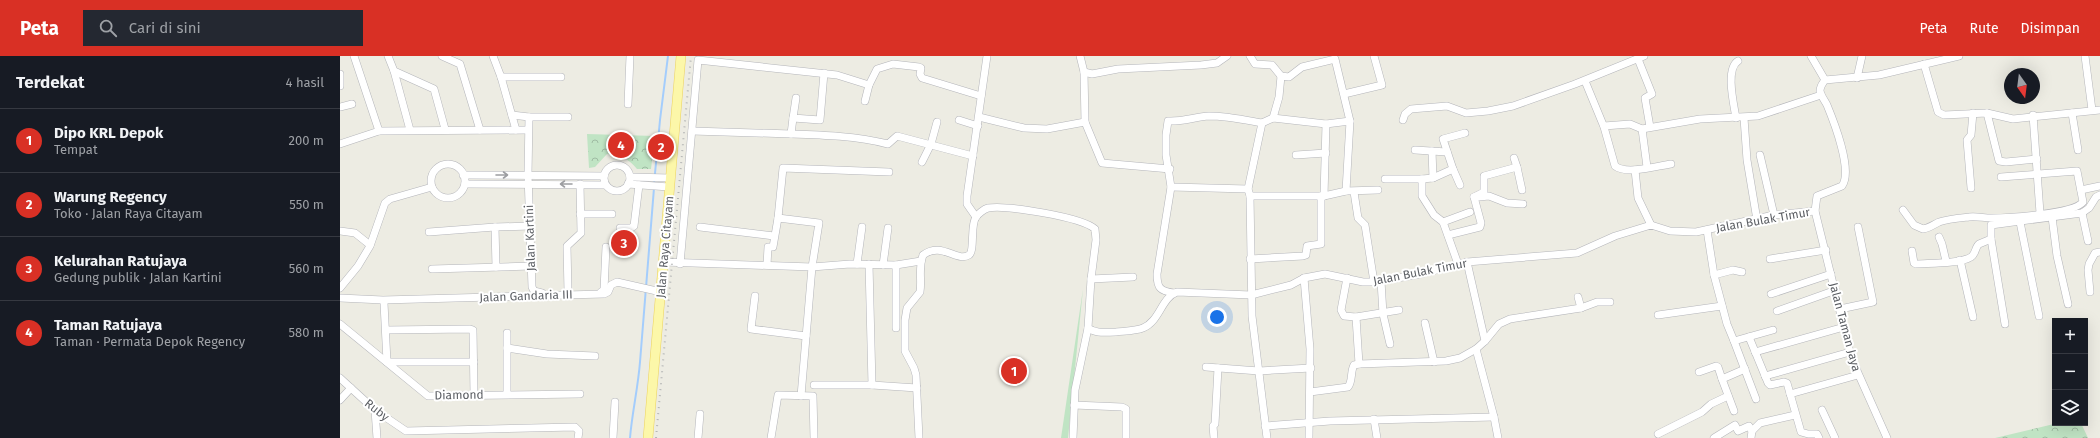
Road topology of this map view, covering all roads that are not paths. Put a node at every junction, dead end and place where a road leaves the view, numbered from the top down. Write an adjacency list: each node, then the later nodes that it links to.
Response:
1 (354, 56): 70 (street)
2 (388, 56): 22 (street)
3 (442, 56): 67 (street)
4 (493, 56): 27 (street)
5 (630, 56): 40 (street)
6 (681, 56): 103 (main road, Jalan Raya Citayam)
7 (892, 56): 20 (street)
8 (987, 56): 36 (street)
9 (1080, 56): 23 (street)
10 (1227, 56): 23 (street)
11 (1250, 56): 26 (street)
12 (1374, 56): 34 (street)
13 (1811, 56): 31 (street)
14 (1862, 56): 29 (street)
15 (1959, 56): 21 (street)
16 (2085, 56): 42 (street)
17 (1335, 58): 26 (street); 34 (street)
18 (1640, 58): 30 (street); 64 (street)
19 (1738, 61): 53 (street)
20 (888, 64): 32 (street); 36 (street)
21 (1924, 64): 29 (street); 43 (street)
22 (394, 71): 65 (street); 66 (street)
23 (1084, 72): 59 (street)
24 (824, 73): 32 (street); 51 (street); 71 (street)
25 (340, 74): 33 (street)
26 (1281, 76): 52 (street)
27 (501, 77): 28 (street); 47 (street)
28 (562, 77)
29 (1857, 78): 31 (street)
30 (1585, 80): 56 (street); 63 (street)
31 (1826, 80): 35 (street)
32 (869, 85): 38 (street)
33 (340, 86)
34 (1344, 94): 57 (street)
35 (1821, 95): 54 (street); 124 (street, Jalan Bulak Timur)
36 (981, 96): 50 (street)
37 (796, 98): 51 (street)
38 (865, 101)
39 (352, 104): 41 (street)
40 (628, 104)
41 (340, 107)
42 (2096, 110): 45 (street)
43 (1973, 113): 44 (street); 113 (street)
44 (1987, 113): 46 (street); 85 (street)
45 (2072, 113): 46 (street); 77 (street)
46 (2033, 115): 85 (street)
47 (512, 116): 48 (street); 68 (street)
48 (529, 117): 49 (street); 69 (street)
49 (568, 117)
50 (979, 117): 59 (street); 62 (street)
51 (793, 118): 73 (street)
52 (1273, 118): 60 (street); 61 (street)
53 (1736, 118): 54 (street); 64 (street)
54 (1744, 118): 134 (street)
55 (959, 120): 62 (street)
56 (1403, 120)
57 (1350, 121): 61 (street); 117 (street)
58 (937, 122): 75 (street)
59 (1085, 122): 90 (street)
60 (1262, 123): 90 (street); 118 (street)
61 (1326, 124): 80 (street)
62 (978, 126): 83 (street)
63 (1604, 126): 64 (street); 92 (street)
64 (1646, 128): 89 (street)
65 (445, 129): 66 (street); 67 (street)
66 (410, 130): 70 (street)
67 (480, 130): 68 (street)
68 (516, 130): 69 (street)
69 (528, 130): 94 (street, Jalan Kartini)
70 (379, 131): 74 (street)
71 (692, 131): 73 (street); 165 (street)
72 (1465, 133): 79 (street)
73 (791, 134): 75 (street)
74 (340, 144)
75 (931, 144): 83 (street); 86 (street)
76 (1415, 150): 78 (street)
77 (2078, 150)
78 (1432, 151): 79 (street); 99 (street)
79 (1447, 152): 91 (street)
80 (1326, 153): 81 (street); 120 (street)
81 (1296, 155)
82 (1760, 155): 130 (street)
83 (973, 156): 131 (street)
84 (1514, 158): 88 (street)
85 (2037, 159): 96 (street)
86 (922, 162)
87 (1671, 164): 89 (street)
88 (1516, 167): 115 (street); 121 (street)
89 (1647, 167): 92 (street)
90 (1170, 169): 112 (street)
91 (1453, 169): 99 (street); 109 (street)
92 (1635, 170): 137 (street)
93 (889, 172): 133 (street)
94 (528, 174): 95 (street, one-way to 94); 97 (street); 105 (street, Jalan Kartini)
95 (463, 175): 104 (street); 111 (street)
96 (2038, 175): 98 (street); 116 (street); 126 (street)
97 (604, 176): 102 (street); 107 (street)
98 (2001, 177)
99 (1433, 178): 101 (street)
100 (1384, 179): 101 (street)
101 (1422, 179): 135 (street)
102 (629, 180): 103 (street); 107 (street); 108 (street)
103 (666, 182): 108 (street); 163 (main road, Jalan Raya Citayam)
104 (464, 184): 105 (street); 111 (street)
105 (528, 184): 106 (street, one-way to 105); 138 (street, Jalan Kartini)
106 (580, 184): 107 (street); 128 (street)
107 (605, 185)
108 (639, 185): 142 (street)
109 (1460, 185)
110 (2100, 186): 116 (street)
111 (432, 187): 153 (street)
112 (1171, 187): 118 (street); 189 (street)
113 (1971, 188)
114 (1378, 190): 117 (street)
115 (1522, 190)
116 (2081, 190): 126 (street)
117 (1350, 191): 120 (street); 183 (street)
118 (1249, 192): 120 (street); 158 (street)
119 (2100, 195): 127 (street)
120 (1322, 196): 158 (street)
121 (1474, 197): 122 (street); 148 (street)
122 (1523, 204)
123 (1903, 210): 126 (street)
124 (1816, 211): 130 (street, Jalan Bulak Timur); 155 (street, Jalan Taman Jaya)
125 (1470, 212): 135 (street)
126 (2040, 213)
127 (2082, 213): 132 (street); 152 (street)
128 (580, 214): 129 (street); 187 (street)
129 (612, 214)
130 (1774, 215): 134 (street, Jalan Bulak Timur)
131 (976, 217): 161 (street); 180 (street)
132 (2052, 217): 136 (street); 197 (street)
133 (778, 218): 149 (street); 174 (street)
134 (1758, 220): 146 (street, Jalan Bulak Timur)
135 (1443, 222): 148 (street)
136 (2020, 222): 151 (street); 205 (street)
137 (1651, 225): 146 (street, Jalan Bulak Timur); 164 (street, Jalan Bulak Timur)
138 (530, 226): 139 (street); 172 (street, Jalan Kartini)
139 (495, 227): 147 (street); 173 (street)
140 (862, 227): 166 (street)
141 (1858, 227): 200 (street)
142 (620, 228)
143 (700, 228): 149 (street)
144 (888, 228): 170 (street)
145 (340, 230): 153 (street)
146 (1707, 230): 178 (street)
147 (429, 232)
148 (1448, 235): 168 (street)
149 (774, 236): 169 (street)
150 (1939, 237): 162 (street)
151 (1991, 239): 160 (street); 210 (street)
152 (2088, 241)
153 (370, 245): 184 (street)
154 (606, 247): 187 (street, Jalan Kartini)
155 (1826, 250): 159 (street); 177 (street, Jalan Taman Jaya)
156 (1912, 251): 162 (street)
157 (2100, 252): 188 (street)
158 (1250, 259): 191 (street)
159 (1770, 259)
160 (1960, 260): 162 (street); 207 (street)
161 (921, 261): 171 (street); 244 (street)
162 (1946, 261)
163 (664, 262): 165 (street); 186 (main road, Jalan Raya Citayam)
164 (1467, 262): 168 (street, Jalan Bulak Timur); 219 (street)
165 (680, 264): 169 (street)
166 (857, 264): 167 (street); 174 (street)
167 (869, 264): 170 (street); 242 (street)
168 (1458, 264): 183 (street, Jalan Bulak Timur)
169 (767, 265): 174 (street)
170 (883, 265): 171 (street)
171 (896, 265): 212 (street)
172 (531, 266): 173 (street); 187 (street, Jalan Kartini)
173 (496, 267): 175 (street)
174 (812, 267): 217 (street)
175 (432, 269)
176 (1742, 272): 178 (street)
177 (1831, 274): 185 (street, Jalan Taman Jaya); 190 (street)
178 (1714, 275): 198 (street)
179 (1133, 277): 180 (street)
180 (1091, 278): 213 (street)
181 (1304, 278): 182 (street, Jalan Bulak Timur); 191 (street, Jalan Bulak Timur); 233 (street)
182 (1347, 278): 183 (street, Jalan Bulak Timur); 206 (street)
183 (1378, 281): 203 (street)
184 (340, 288)
185 (1836, 290): 200 (street, Jalan Taman Jaya); 202 (street)
186 (657, 291): 195 (street, Jalan Gandaria III); 271 (main road, Jalan Raya Citayam)
187 (568, 292)
188 (2090, 292)
189 (1174, 294): 191 (street, Jalan Bulak Timur); 213 (street)
190 (1772, 294)
191 (1251, 295): 235 (street)
192 (755, 296): 217 (street)
193 (1578, 297): 199 (street)
194 (340, 298): 195 (street)
195 (384, 302): 214 (street)
196 (1610, 302): 199 (street)
197 (2068, 304)
198 (1722, 306): 204 (street); 220 (street)
199 (1581, 308): 219 (street)
200 (1840, 309): 211 (street, Jalan Taman Jaya)
201 (1399, 310): 203 (street)
202 (1776, 311)
203 (1383, 314): 206 (street); 221 (street)
204 (1658, 315)
205 (2039, 316)
206 (1356, 317): 230 (street)
207 (1973, 317)
208 (1425, 323): 229 (street)
209 (340, 324): 227 (street, Diamond)
210 (2005, 324)
211 (1844, 327): 224 (street); 225 (street, Jalan Taman Jaya)
212 (896, 328)
213 (1088, 328): 255 (street)
214 (386, 330): 227 (street); 228 (street)
215 (1773, 330): 218 (street)
216 (507, 333): 222 (street)
217 (806, 336): 250 (street)
218 (1749, 337): 220 (street); 224 (street)
219 (1484, 341): 223 (street)
220 (1734, 342): 234 (street)
221 (1390, 344)
222 (507, 348): 226 (street); 246 (street)
223 (1476, 349): 229 (street); 261 (street)
224 (1755, 352): 238 (street)
225 (1850, 352): 237 (street, Jalan Taman Jaya); 238 (street)
226 (595, 356)
227 (387, 362): 228 (street); 249 (street, Diamond)
228 (474, 362): 249 (street)
229 (1434, 362): 230 (street)
230 (1359, 364): 245 (street)
231 (1206, 367): 232 (street)
232 (1218, 368): 235 (street); 278 (street)
233 (1311, 368): 235 (street); 245 (street)
234 (1745, 369): 240 (street); 252 (street)
235 (1259, 371): 264 (street)
236 (1699, 372): 240 (street)
237 (1858, 375): 248 (street); 286 (street, Jalan Taman Jaya)
238 (1765, 376): 248 (street)
239 (340, 378): 243 (street, Ruby)
240 (1722, 379): 251 (street)
241 (814, 385): 242 (street)
242 (872, 385): 244 (street)
243 (351, 388): 253 (street); 256 (street, Ruby)
244 (917, 388): 275 (street)
245 (1310, 392): 263 (street)
246 (507, 394): 247 (street, Diamond); 249 (street, Diamond)
247 (580, 394)
248 (1790, 394): 260 (street)
249 (474, 395)
250 (801, 396): 273 (street); 274 (street)
251 (1728, 396): 258 (street); 266 (street)
252 (1756, 399)
253 (340, 400)
254 (615, 402): 270 (street)
255 (1074, 406): 276 (street); 277 (street)
256 (375, 410): 265 (street, Ruby); 268 (street)
257 (1822, 410): 285 (street)
258 (1734, 412)
259 (700, 414): 272 (street)
260 (1795, 416): 267 (street); 284 (street)
261 (1494, 417): 262 (street); 282 (street)
262 (1374, 420): 263 (street); 281 (street)
263 (1310, 424): 264 (street); 280 (street)
264 (1265, 426): 279 (street)
265 (415, 434): 269 (street, Ruby)
266 (1658, 434)
267 (1752, 434): 283 (street)
268 (377, 438)
269 (578, 438)
270 (614, 438)
271 (648, 438)
272 (698, 438)
273 (771, 438)
274 (814, 438)
275 (919, 438)
276 (1073, 438)
277 (1126, 438)
278 (1214, 438)
279 (1267, 438)
280 (1309, 438)
281 (1377, 438)
282 (1498, 438)
283 (1714, 438)
284 (1819, 438)
285 (1835, 438)
286 (1886, 438)

